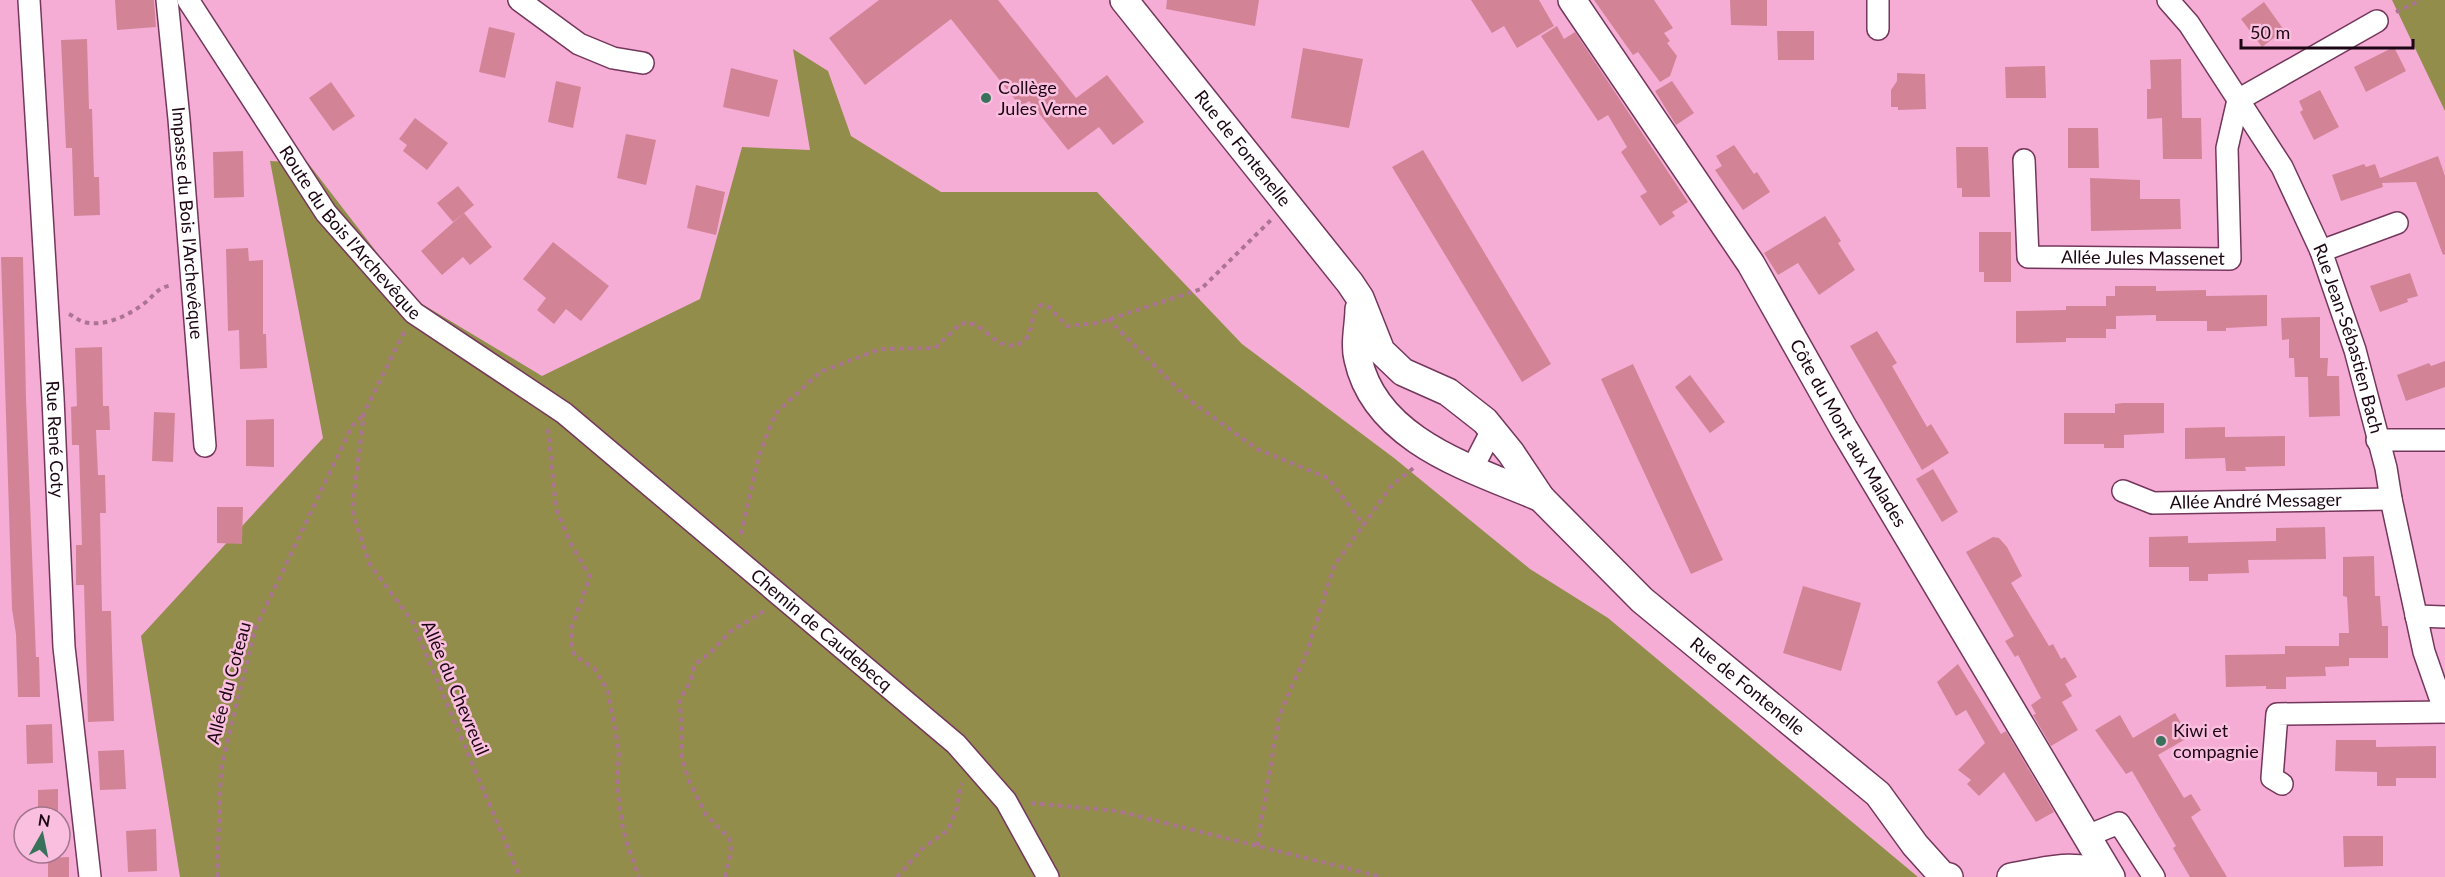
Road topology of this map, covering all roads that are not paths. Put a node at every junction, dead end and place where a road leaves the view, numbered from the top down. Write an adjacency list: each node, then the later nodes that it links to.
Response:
1 (29, 0): 31 (street, Rue René Coty)
2 (167, 0): 21 (street, Impasse du Bois l'Archevêque)
3 (188, 0): 17 (street, Route du Bois l'Archevêque)
4 (519, 0): 11 (street)
5 (1124, 0): 16 (street, Rue de Fontenelle)
6 (1572, 0): 30 (street, Côte du Mont aux Malades)
7 (1878, 0): 10 (street)
8 (2168, 0): 12 (street, Rue Jean-Sébastien Bach)
9 (2377, 21): 12 (street)
10 (1878, 28)
11 (643, 63)
12 (2238, 100): 13 (street, Allée Jules Massenet); 15 (street, Rue Jean-Sébastien Bach)
13 (2024, 160)
14 (2397, 223): 15 (street)
15 (2321, 251): 19 (street, Rue Jean-Sébastien Bach)
16 (1360, 298): 18 (street, Rue de Fontenelle); 22 (street, Rue de Fontenelle)
17 (564, 413): 32 (street, Chemin de Caudebecq)
18 (1492, 430): 22 (street); 24 (street, Rue de Fontenelle)
19 (2377, 440): 20 (street); 25 (street, Rue Jean-Sébastien Bach)
20 (2445, 440)
21 (205, 446)
22 (1472, 469): 24 (street, Rue de Fontenelle)
23 (2123, 491): 25 (street, Allée André Messager)
24 (1541, 498): 33 (street, Rue de Fontenelle)
25 (2391, 499): 26 (street, Rue Jean-Sébastien Bach)
26 (2416, 616): 27 (street); 28 (street, Rue Jean-Sébastien Bach)
27 (2445, 617)
28 (2445, 712): 29 (street)
29 (2282, 784)
30 (2088, 836): 35 (street, Côte du Mont aux Malades); 36 (street)
31 (90, 877)
32 (1048, 877)
33 (1949, 877)
34 (2011, 877): 35 (street)
35 (2110, 877)
36 (2154, 877)

